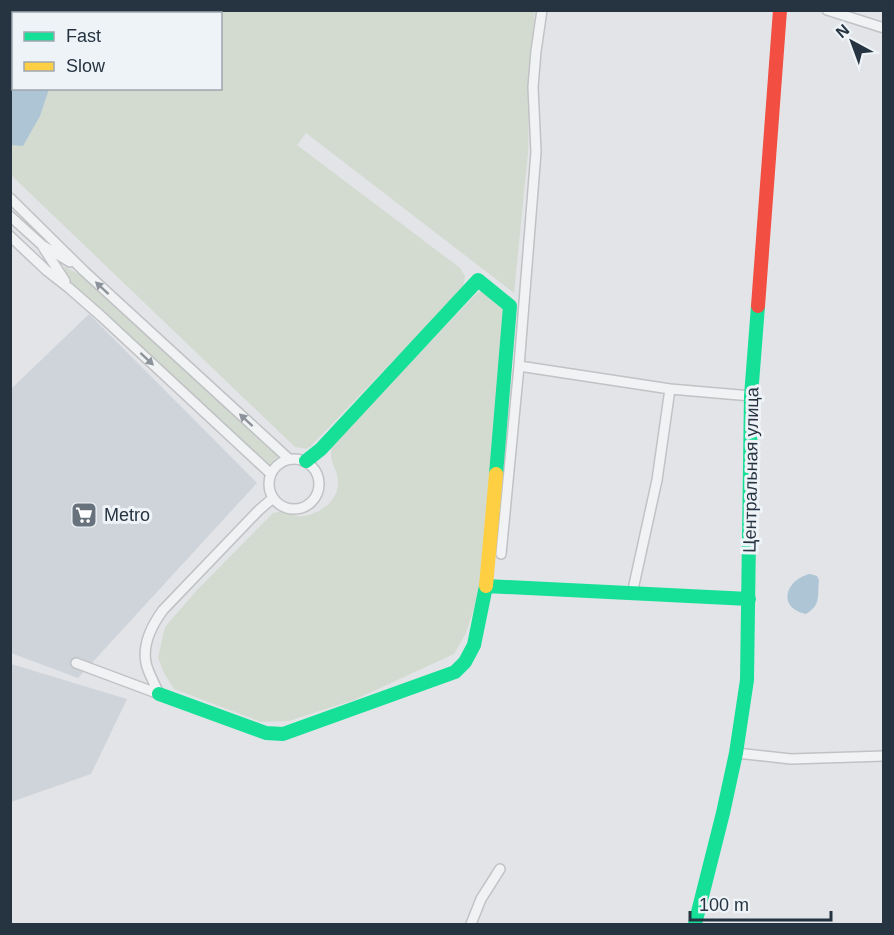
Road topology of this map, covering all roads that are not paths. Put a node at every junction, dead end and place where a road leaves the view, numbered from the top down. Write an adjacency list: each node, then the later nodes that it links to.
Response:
1 (542, 10): 11 (street)
2 (780, 10): 13 (street, Центральная улица)
3 (827, 10): 4 (street)
4 (884, 28)
5 (10, 198): 9 (street)
6 (10, 216): 8 (street)
7 (10, 236): 10 (street)
8 (42, 245): 9 (street); 10 (street)
9 (84, 271): 14 (street, one-way to 9)
10 (69, 288): 16 (street, one-way to 16)
11 (519, 366): 12 (street); 18 (street)
12 (670, 389): 13 (street); 20 (street)
13 (751, 396): 21 (street, Центральная улица)
14 (289, 459): 15 (street); 16 (street)
15 (306, 461): 17 (street); 19 (street)
16 (271, 474): 17 (street)
17 (273, 498): 23 (street)
18 (501, 555)
19 (486, 586): 20 (street); 23 (street)
20 (632, 594): 21 (street)
21 (749, 599): 24 (street, Центральная улица)
22 (76, 663): 23 (street)
23 (159, 694)
24 (736, 753): 25 (street); 28 (street, Центральная улица)
25 (884, 756)
26 (500, 869): 27 (street)
27 (471, 924)
28 (695, 924)

